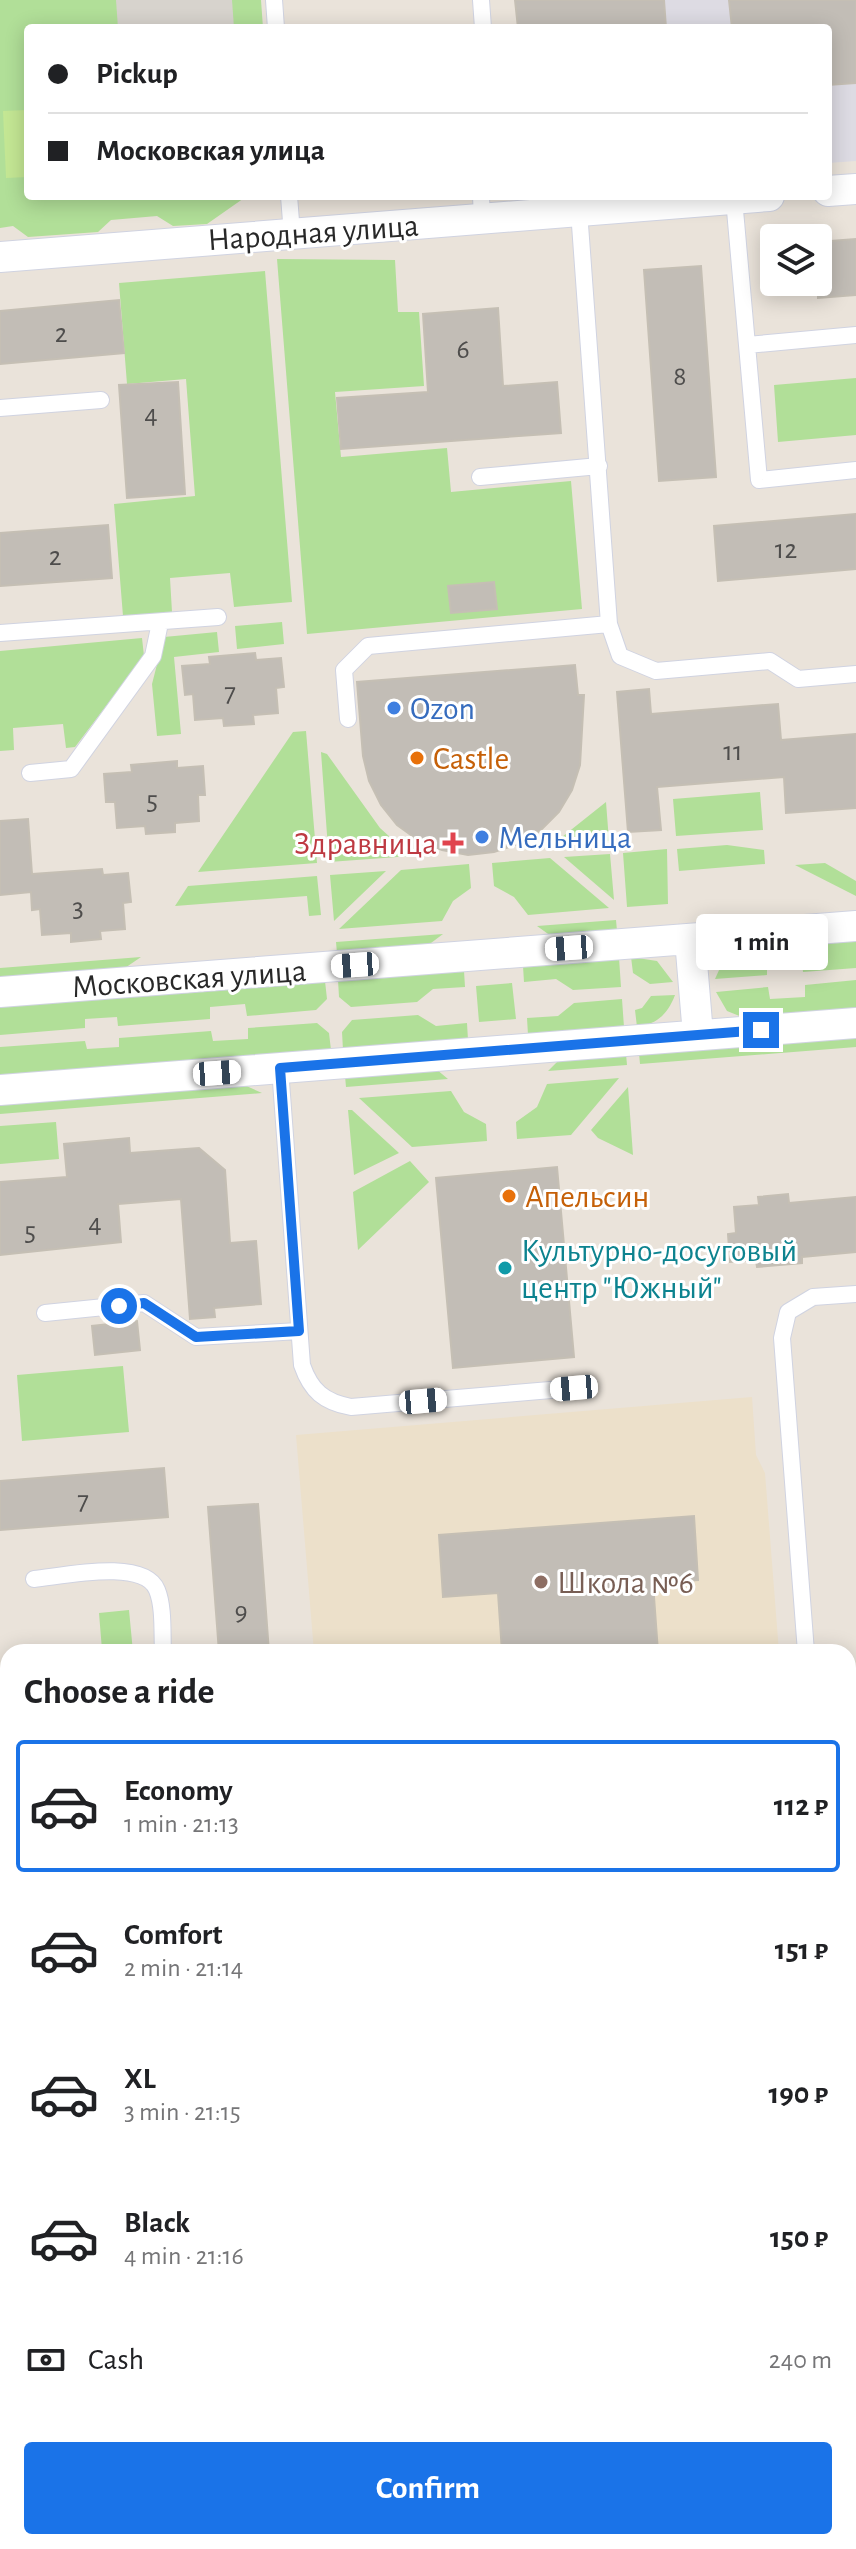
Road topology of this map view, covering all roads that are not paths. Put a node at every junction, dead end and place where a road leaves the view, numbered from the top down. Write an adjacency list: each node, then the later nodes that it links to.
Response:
1 (274, 0): 3 (lane)
2 (481, 0): 4 (lane)
3 (276, 24)
4 (483, 24)
5 (856, 189): 6 (street)
6 (832, 191)
7 (289, 200): 12 (lane)
8 (721, 200): 11 (street, Народная улица)
9 (734, 200): 15 (lane)
10 (482, 208): 11 (street, Народная улица); 12 (street, Народная улица)
11 (579, 211): 18 (lane)
12 (292, 234): 13 (street, Народная улица)
13 (0, 257)
14 (856, 335): 15 (lane)
15 (747, 345): 19 (lane)
16 (101, 400): 17 (lane)
17 (0, 408)
18 (599, 466): 20 (lane); 23 (lane)
19 (856, 470)
20 (480, 477)
21 (218, 617): 22 (lane)
22 (160, 623): 24 (lane); 27 (lane)
23 (609, 624): 25 (lane); 26 (lane)
24 (0, 633)
25 (856, 674)
26 (348, 719)
27 (30, 773)
28 (856, 926): 29 (street, Московская улица)
29 (690, 939): 30 (street, Московская улица); 32 (street)
30 (0, 992)
31 (856, 1023): 32 (street)
32 (698, 1035): 33 (street)
33 (280, 1068): 34 (street); 37 (lane)
34 (0, 1090)
35 (856, 1294): 41 (lane)
36 (45, 1313): 37 (lane)
37 (299, 1331): 38 (lane)
38 (574, 1388)
39 (34, 1579): 40 (lane)
40 (162, 1644)
41 (805, 1644)

